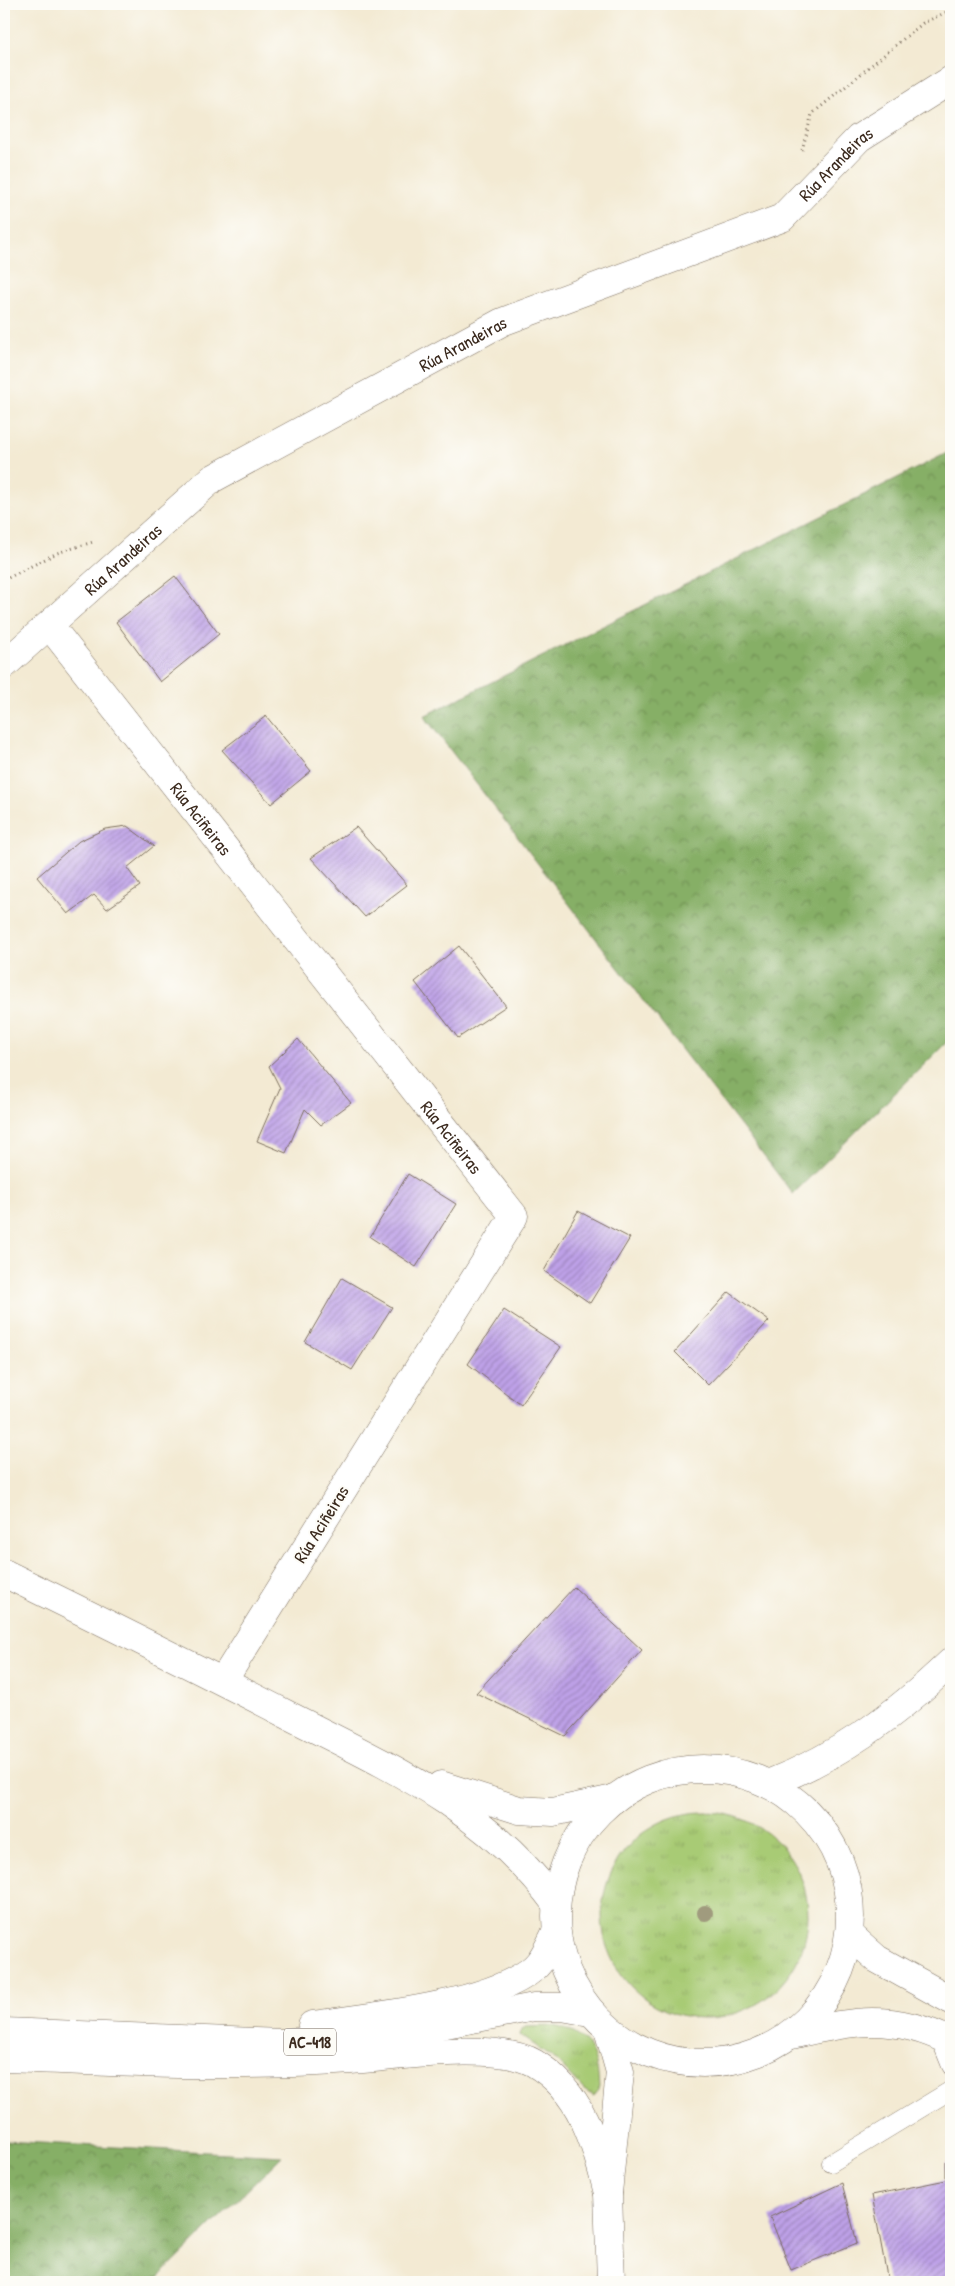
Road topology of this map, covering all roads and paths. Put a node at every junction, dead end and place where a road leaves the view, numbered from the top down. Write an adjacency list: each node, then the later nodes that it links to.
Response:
1 (951, 10): 3 (path)
2 (951, 80): 6 (main road, Rúa Arandeiras)
3 (801, 152)
4 (95, 542): 5 (path)
5 (4, 580)
6 (50, 626): 7 (main road, Rúa Arandeiras); 10 (main road, Rúa Aciñeiras)
7 (4, 665)
8 (4, 1573): 10 (main road)
9 (951, 1662): 12 (main road)
10 (223, 1681): 11 (main road)
11 (395, 1769): 13 (main road); 14 (main road)
12 (768, 1784): 13 (main road); 16 (main road)
13 (614, 1799): 14 (main road)
14 (556, 1904): 15 (main road)
15 (556, 1932): 18 (main road); 19 (main road, AC-418)
16 (850, 1935): 17 (main road); 20 (main road)
17 (951, 2000)
18 (599, 2020): 19 (main road, AC-418); 20 (main road); 26 (main road)
19 (15, 2032)
20 (791, 2035): 21 (main road)
21 (945, 2039): 23 (lane)
22 (4, 2058): 26 (main road)
23 (951, 2066)
24 (951, 2090): 25 (lane)
25 (831, 2163)
26 (608, 2193): 27 (main road)
27 (611, 2282)

